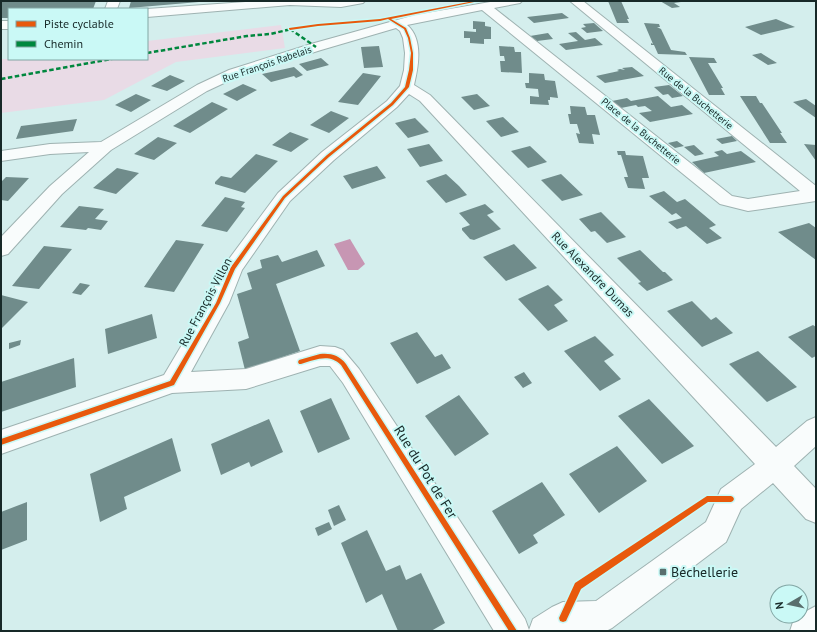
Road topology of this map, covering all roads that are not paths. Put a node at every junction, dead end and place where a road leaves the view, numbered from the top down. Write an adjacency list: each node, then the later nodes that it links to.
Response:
1 (359, 1): 4 (street)
2 (516, 1): 5 (street, Rue François Rabelais)
3 (576, 1): 11 (street, Rue de la Buchetterie)
4 (341, 2): 6 (street)
5 (484, 6): 7 (street, Rue François Rabelais); 11 (street, Place de la Buchetterie)
6 (148, 13)
7 (398, 24): 8 (street, Rue François Villon); 9 (street, Rue François Rabelais)
8 (407, 87): 13 (street, Rue François Villon); 16 (street, Rue Alexandre Dumas)
9 (105, 147): 10 (street); 12 (street, Rue François Rabelais)
10 (1, 156)
11 (815, 194)
12 (1, 249)
13 (172, 382): 15 (street); 19 (street, Rue du Pot de Fer)
14 (816, 429): 16 (street)
15 (1, 442)
16 (775, 465): 17 (street, Rue Alexandre Dumas); 20 (street)
17 (816, 509)
18 (816, 622): 21 (street)
19 (513, 631)
20 (545, 631)
21 (806, 631)

